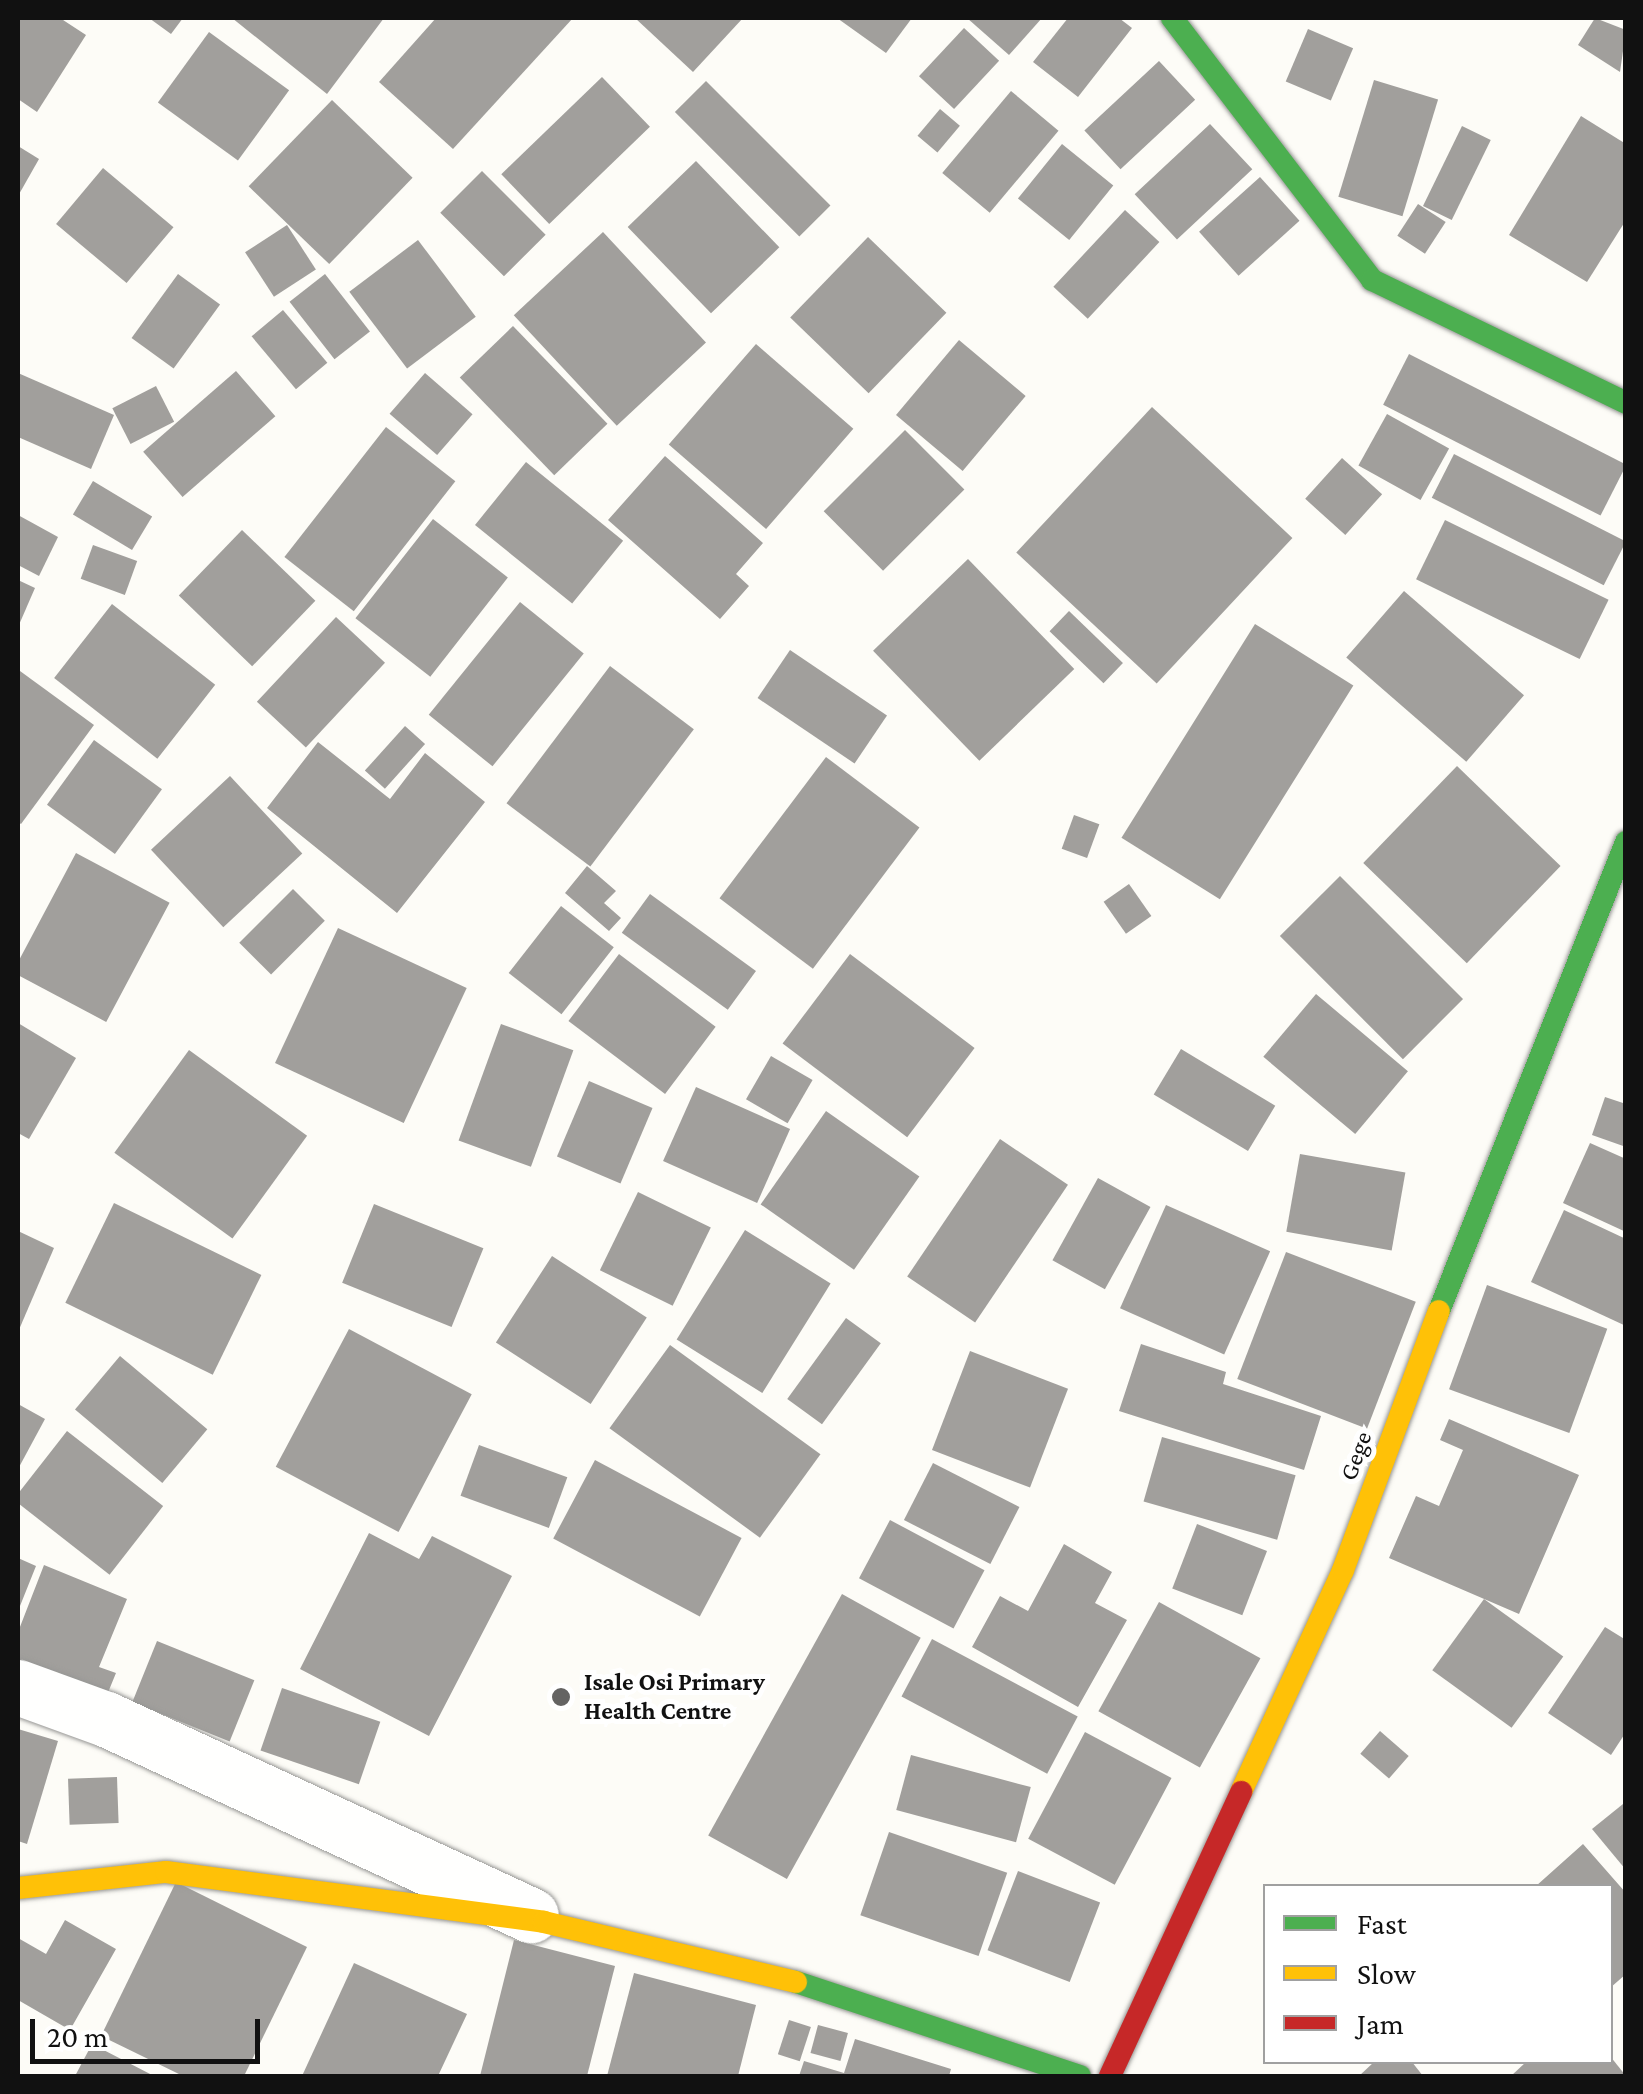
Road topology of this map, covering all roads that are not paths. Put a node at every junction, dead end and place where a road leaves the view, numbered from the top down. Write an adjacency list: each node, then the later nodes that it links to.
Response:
1 (1172, 18): 2 (street)
2 (1626, 402)
3 (1626, 842): 8 (street, Gege)
4 (18, 1687): 6 (street)
5 (18, 1888): 6 (street)
6 (544, 1922): 7 (street)
7 (1080, 2076)
8 (1110, 2076)

